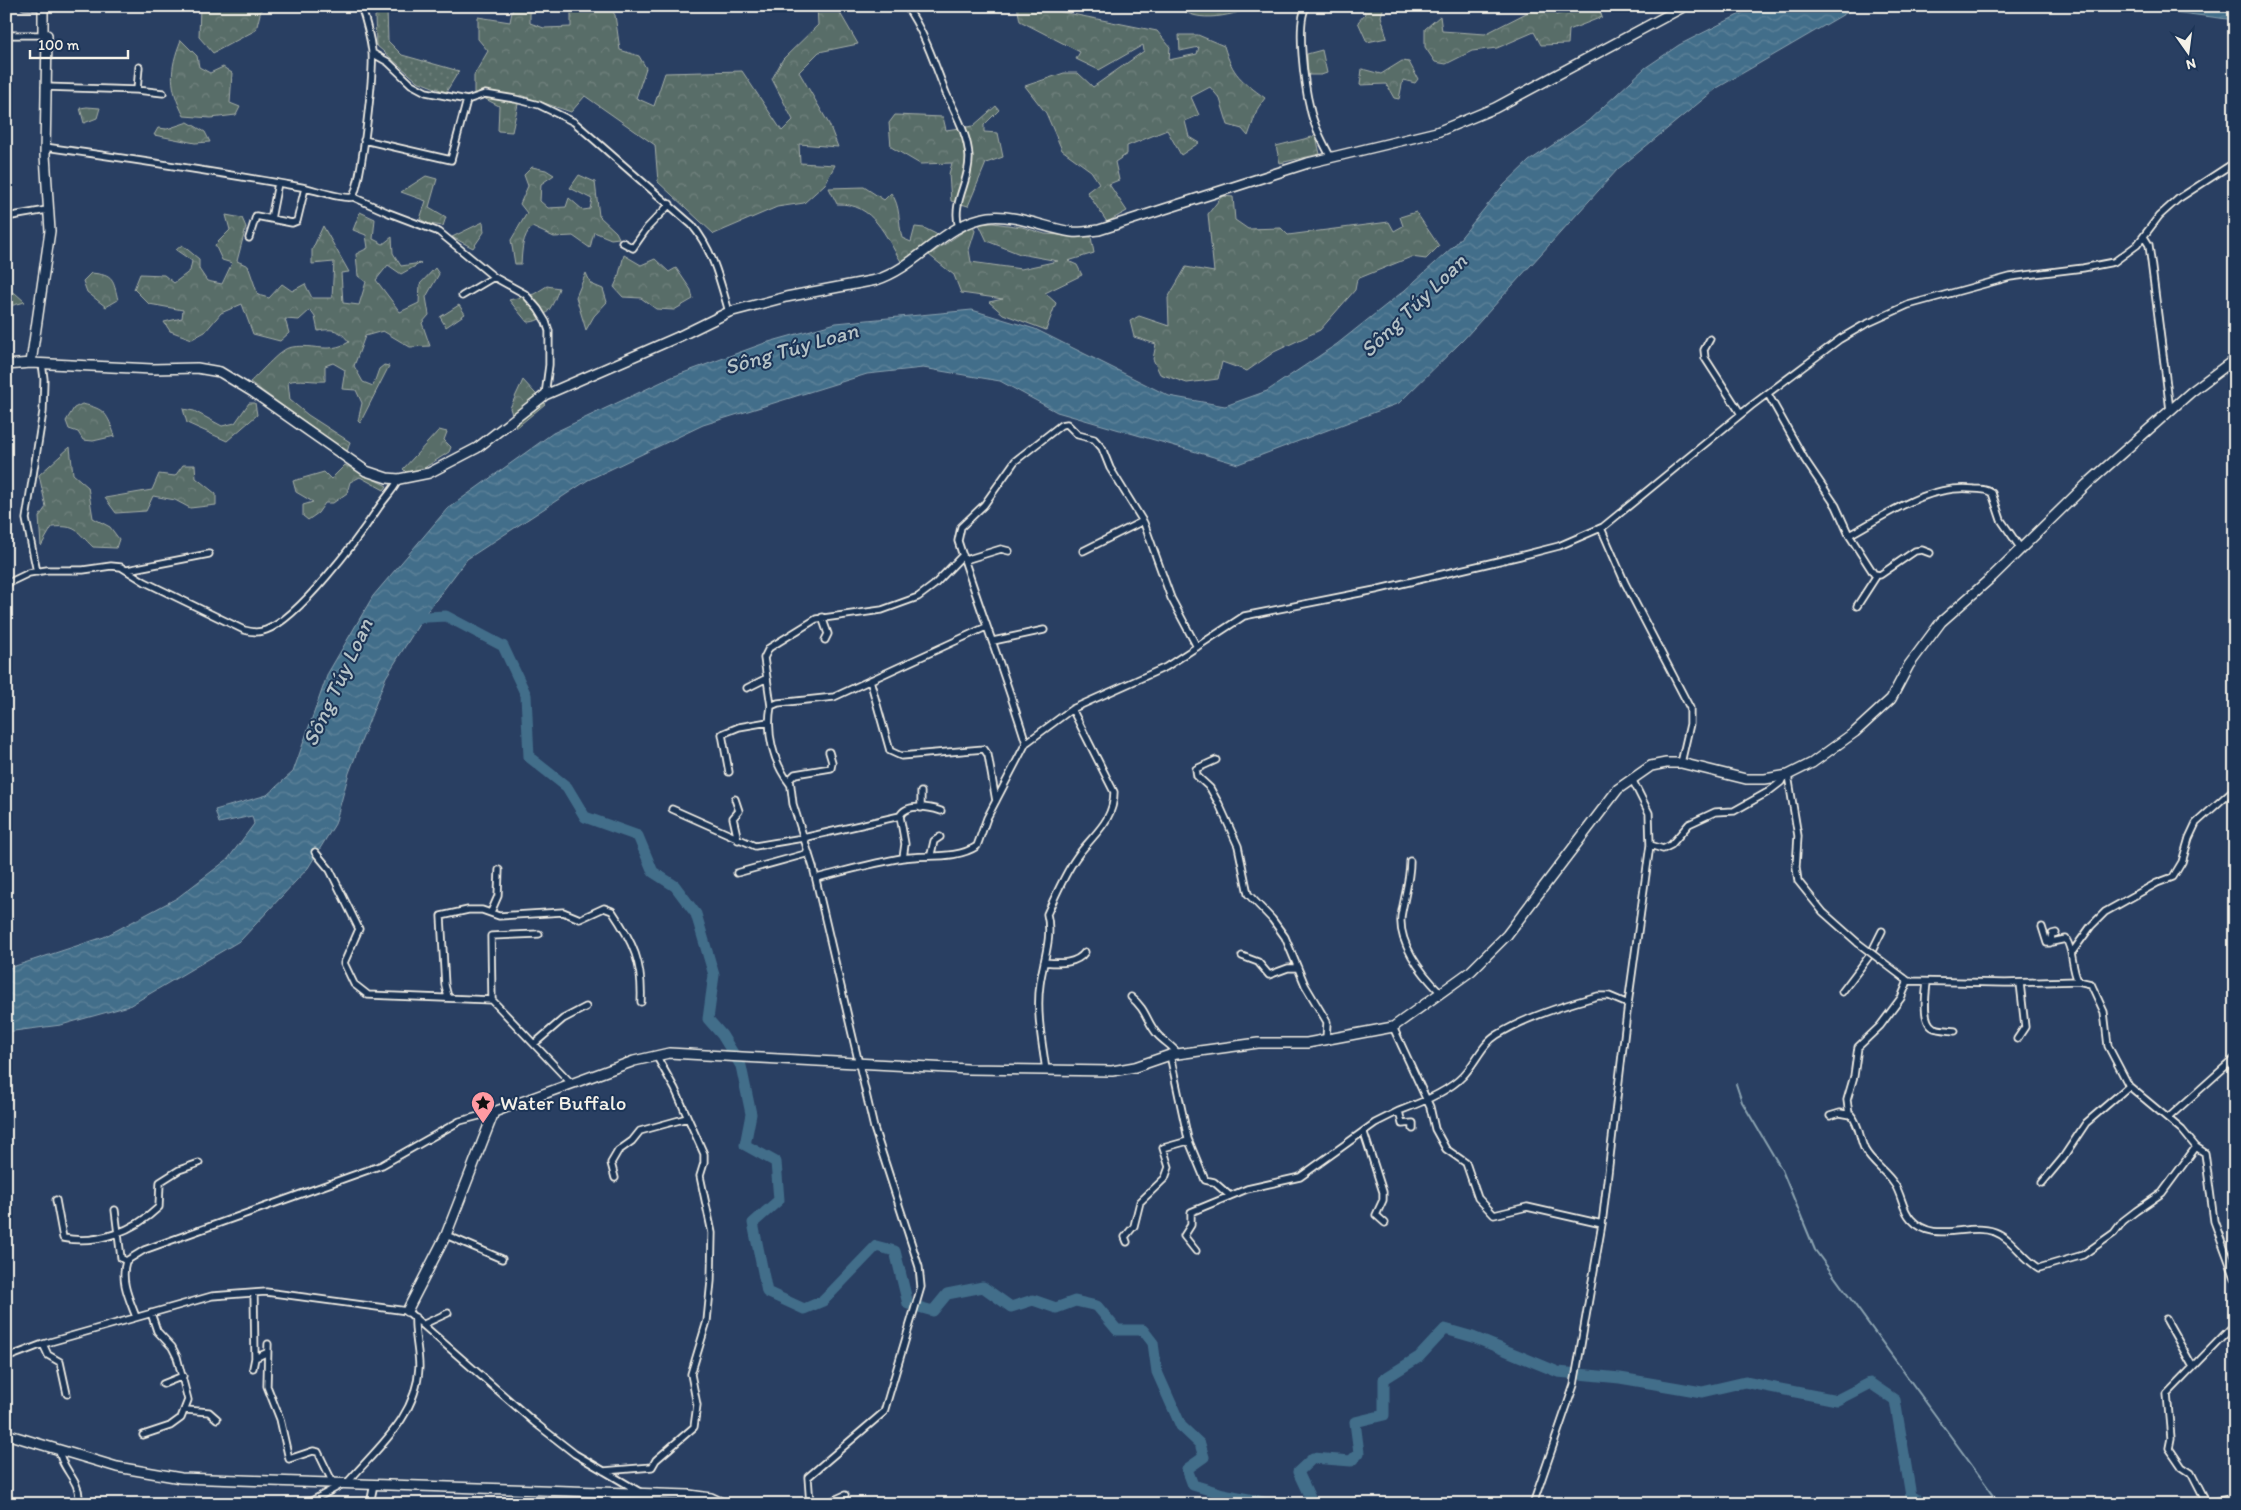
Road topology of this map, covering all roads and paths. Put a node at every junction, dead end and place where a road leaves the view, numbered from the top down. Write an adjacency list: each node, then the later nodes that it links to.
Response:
1 (24, 6): 6 (street)
2 (362, 6): 10 (street)
3 (906, 6): 27 (street)
4 (1308, 6): 18 (street)
5 (1685, 6): 7 (street)
6 (43, 7): 9 (street)
7 (1675, 8): 18 (street)
8 (6, 35): 9 (street)
9 (47, 36): 12 (street)
10 (372, 53): 15 (street); 16 (street)
11 (139, 67): 13 (street)
12 (45, 87): 13 (street); 17 (street)
13 (137, 90): 14 (street)
14 (163, 94)
15 (466, 100): 16 (street); 23 (street)
16 (364, 140): 22 (street)
17 (45, 147): 20 (street); 24 (street)
18 (1331, 158): 27 (street)
19 (2235, 162): 28 (street)
20 (278, 183): 21 (street); 26 (street)
21 (305, 188): 22 (street); 26 (street)
22 (353, 197): 31 (street)
23 (670, 204): 30 (street); 33 (street)
24 (47, 210): 25 (street); 36 (street)
25 (6, 218)
26 (271, 219): 29 (street)
27 (959, 227): 33 (street)
28 (2144, 237): 39 (street); 41 (street)
29 (249, 238)
30 (622, 242)
31 (494, 277): 32 (street); 40 (street)
32 (462, 296)
33 (730, 312): 40 (street)
34 (1710, 339): 42 (street)
35 (2235, 359): 41 (street)
36 (31, 363): 37 (street); 38 (street)
37 (42, 363): 43 (street); 54 (street)
38 (6, 365)
39 (1768, 394): 42 (street); 46 (street)
40 (544, 395): 43 (street)
41 (2170, 410): 47 (street)
42 (1741, 414): 45 (street)
43 (399, 479): 53 (street)
44 (1143, 521): 49 (street); 52 (street); 63 (street)
45 (1601, 528): 63 (street); 73 (street)
46 (1849, 535): 47 (street); 55 (street)
47 (2021, 549): 75 (street)
48 (1009, 551): 52 (street)
49 (1083, 551)
50 (1930, 553): 55 (street)
51 (208, 554): 53 (street)
52 (964, 558): 58 (street); 59 (street)
53 (126, 570): 54 (street)
54 (37, 572): 56 (street)
55 (1877, 575): 57 (street)
56 (6, 584)
57 (1857, 606)
58 (822, 618): 61 (street); 64 (street)
59 (986, 627): 62 (street); 65 (street)
60 (1044, 630): 62 (street)
61 (825, 640)
62 (994, 641): 70 (street)
63 (1197, 647): 68 (street)
64 (767, 678): 66 (street); 67 (street)
65 (870, 680): 67 (street); 81 (street)
66 (747, 688)
67 (771, 706): 69 (street)
68 (1072, 709): 70 (street); 107 (street)
69 (768, 722): 74 (street); 77 (street)
70 (1026, 742): 81 (street)
71 (829, 752): 77 (street)
72 (1216, 760): 108 (street)
73 (1682, 763): 75 (street); 76 (street)
74 (729, 772)
75 (1786, 776): 89 (street); 109 (street, bridge)
76 (1632, 779): 89 (street); 114 (street)
77 (792, 786): 87 (street)
78 (2235, 788): 104 (street)
79 (921, 792): 82 (street)
80 (735, 799): 88 (street)
81 (996, 800): 92 (street)
82 (921, 808): 84 (street); 85 (street)
83 (672, 809): 88 (street)
84 (941, 811)
85 (900, 816): 87 (street); 93 (street)
86 (940, 837): 92 (street)
87 (803, 838): 88 (street); 91 (street)
88 (738, 840)
89 (1650, 845): 119 (street)
90 (315, 852): 115 (street)
91 (809, 853): 96 (street); 97 (street)
92 (931, 854): 93 (street)
93 (903, 858): 97 (street)
94 (1410, 861): 114 (street)
95 (499, 870): 98 (street)
96 (737, 873)
97 (816, 878): 129 (street)
98 (491, 912): 115 (street); 118 (street)
99 (2042, 927): 103 (street)
100 (1882, 931): 113 (street)
101 (2056, 933): 103 (street)
102 (539, 934): 117 (street)
103 (2050, 943): 104 (street)
104 (2073, 951): 110 (street)
105 (1085, 952): 107 (street)
106 (1242, 956): 108 (street)
107 (1044, 962): 130 (street)
108 (1298, 968): 124 (street)
109 (1906, 980): 111 (street); 136 (street)
110 (2078, 981): 112 (street); 132 (street)
111 (1926, 982): 112 (street); 122 (street)
112 (2020, 983): 123 (street)
113 (1842, 992)
114 (1441, 993): 121 (street)
115 (448, 997): 117 (street)
116 (1131, 997): 126 (street)
117 (492, 1000): 125 (street)
118 (641, 1002)
119 (1628, 1004): 133 (street); 151 (street)
120 (586, 1007): 125 (street)
121 (1393, 1027): 124 (street); 133 (street)
122 (1955, 1030)
123 (2017, 1039)
124 (1326, 1040): 126 (street)
125 (534, 1044): 131 (street)
126 (1174, 1055): 130 (street); 142 (street)
127 (657, 1057): 129 (street); 131 (street); 138 (street)
128 (2235, 1058): 139 (street)
129 (859, 1063): 130 (street); 196 (street)
130 (1046, 1070)
131 (572, 1084): 135 (street)
132 (2128, 1086): 139 (street); 146 (street)
133 (1427, 1100): 134 (street); 151 (street)
134 (1399, 1111): 140 (street); 141 (street)
135 (494, 1112): 153 (street); 157 (street)
136 (1849, 1114): 137 (street); 143 (street)
137 (1830, 1116)
138 (687, 1118): 145 (street); 182 (street)
139 (2168, 1118): 143 (street)
140 (1413, 1129)
141 (1364, 1133): 147 (street); 150 (street)
142 (1188, 1141): 147 (street); 154 (street)
143 (2196, 1146): 158 (street)
144 (199, 1163): 152 (street)
145 (614, 1178)
146 (2042, 1183)
147 (1230, 1196): 155 (street)
148 (56, 1200): 152 (street)
149 (115, 1210): 152 (street)
150 (1385, 1224)
151 (1602, 1224): 198 (street)
152 (117, 1234): 157 (street)
153 (446, 1235): 156 (street); 162 (street)
154 (1127, 1242)
155 (1196, 1251)
156 (502, 1259)
157 (126, 1261): 163 (street)
158 (2235, 1278)
159 (254, 1293): 160 (street); 162 (street); 171 (street)
160 (151, 1313): 163 (street); 174 (street)
161 (448, 1313): 165 (street)
162 (411, 1314): 165 (street); 184 (street)
163 (136, 1317): 167 (street)
164 (2166, 1319): 173 (street)
165 (424, 1324): 182 (street)
166 (2234, 1326): 173 (street)
167 (43, 1344): 170 (street); 176 (street)
168 (268, 1344): 169 (street)
169 (266, 1353): 171 (street); 183 (street)
170 (6, 1358)
171 (256, 1358): 172 (street)
172 (253, 1368)
173 (2193, 1368): 190 (street)
174 (183, 1376): 175 (street); 177 (street)
175 (163, 1384)
176 (67, 1394)
177 (186, 1410): 178 (street); 180 (street)
178 (217, 1419)
179 (6, 1434): 181 (street)
180 (143, 1435)
181 (59, 1450): 183 (street); 191 (street)
182 (604, 1471): 187 (street)
183 (334, 1483): 184 (street)
184 (346, 1483): 185 (street); 192 (street)
185 (374, 1484): 186 (street); 193 (street)
186 (613, 1492): 187 (street); 194 (street)
187 (642, 1493): 195 (street)
188 (845, 1495): 197 (street)
189 (2235, 1498): 190 (street)
190 (2207, 1503)
191 (73, 1504)
192 (306, 1504)
193 (370, 1504)
194 (600, 1504)
195 (724, 1504)
196 (810, 1504)
197 (824, 1504)
198 (1533, 1504)

